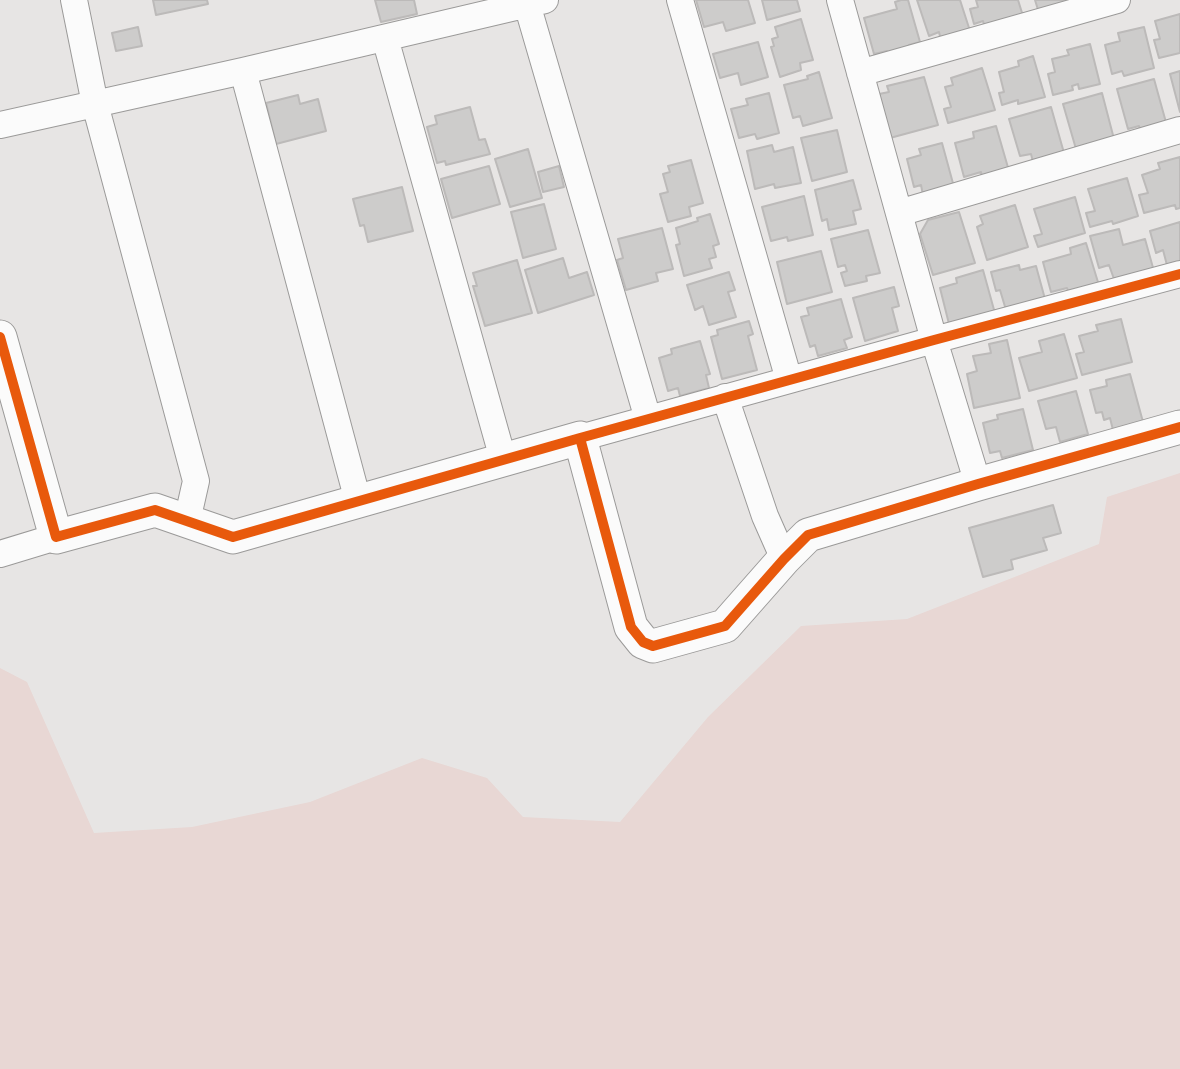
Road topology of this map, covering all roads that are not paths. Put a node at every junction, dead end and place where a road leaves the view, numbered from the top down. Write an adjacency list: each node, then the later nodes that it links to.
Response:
1 (74, 0): 10 (street)
2 (680, 0): 17 (street)
3 (840, 0): 9 (street)
4 (1117, 0): 9 (street)
5 (536, 2): 6 (street); 19 (street)
6 (453, 10): 7 (street)
7 (385, 37): 8 (street); 22 (street)
8 (243, 71): 10 (street); 24 (street)
9 (860, 73): 13 (street)
10 (95, 104): 11 (street); 25 (street)
11 (0, 125)
12 (1180, 131): 13 (street)
13 (899, 213): 16 (street)
14 (1180, 274): 16 (street)
15 (0, 337): 26 (street)
16 (934, 340): 17 (street); 23 (street)
17 (789, 380): 18 (street)
18 (725, 397): 19 (street); 28 (street)
19 (648, 419): 21 (street)
20 (1180, 427): 23 (street)
21 (580, 438): 22 (street); 28 (street)
22 (503, 459): 24 (street)
23 (978, 484): 28 (street)
24 (358, 501): 25 (street)
25 (187, 521): 26 (street)
26 (56, 537): 27 (street)
27 (0, 554)
28 (784, 559)

